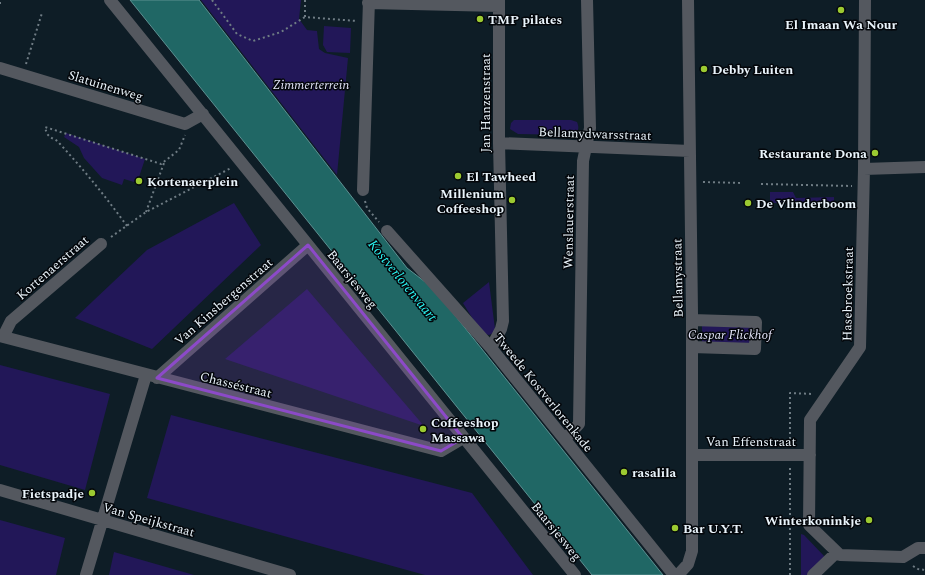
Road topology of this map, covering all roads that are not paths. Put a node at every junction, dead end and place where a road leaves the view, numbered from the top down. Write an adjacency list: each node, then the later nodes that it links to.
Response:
1 (110, 0): 8 (street, Baarsjesweg)
2 (587, 0): 10 (street, Wenslauerstraat)
3 (688, 0): 11 (street, Bellamystraat)
4 (865, 0): 13 (street, Hasebroekstraat)
5 (368, 2): 6 (street); 14 (street)
6 (499, 3): 9 (street, Jan Hanzenstraat)
7 (0, 68): 8 (street, Slatuinenweg)
8 (203, 114): 17 (street, Baarsjesweg)
9 (499, 143): 10 (street, Bellamydwarsstraat); 21 (street, Jan Hanzenstraat)
10 (586, 146): 11 (street, Bellamydwarsstraat); 24 (street, Wenslauerstraat)
11 (690, 151): 18 (street, Bellamystraat)
12 (925, 167): 13 (street)
13 (864, 169): 26 (street, Hasebroekstraat)
14 (363, 190)
15 (386, 231): 21 (street, Tweede Kostverlorenkade)
16 (101, 244): 19 (street, Kortenaerstraat)
17 (308, 245): 22 (street, Van Kinsbergenstraat); 23 (street, Baarsjesweg)
18 (692, 320): 20 (street, Bellamystraat); 20 (street)
19 (2, 336): 22 (street, Chasséstraat)
20 (692, 347): 25 (street, Bellamystraat)
21 (491, 348): 24 (street, Tweede Kostverlorenkade)
22 (152, 377): 23 (street, Chasséstraat); 28 (street)
23 (463, 438): 33 (street, Baarsjesweg)
24 (565, 440): 34 (street, Tweede Kostverlorenkade)
25 (693, 455): 26 (street, Van Effenstraat); 35 (street, Bellamystraat)
26 (810, 455): 30 (street, Hasebroekstraat)
27 (0, 490): 28 (street, Van Speijkstraat)
28 (103, 520): 31 (street); 32 (street, Van Speijkstraat)
29 (925, 548): 30 (street)
30 (836, 553): 36 (street)
31 (86, 575)
32 (290, 575)
33 (575, 575)
34 (674, 575)
35 (678, 575)
36 (813, 575)

